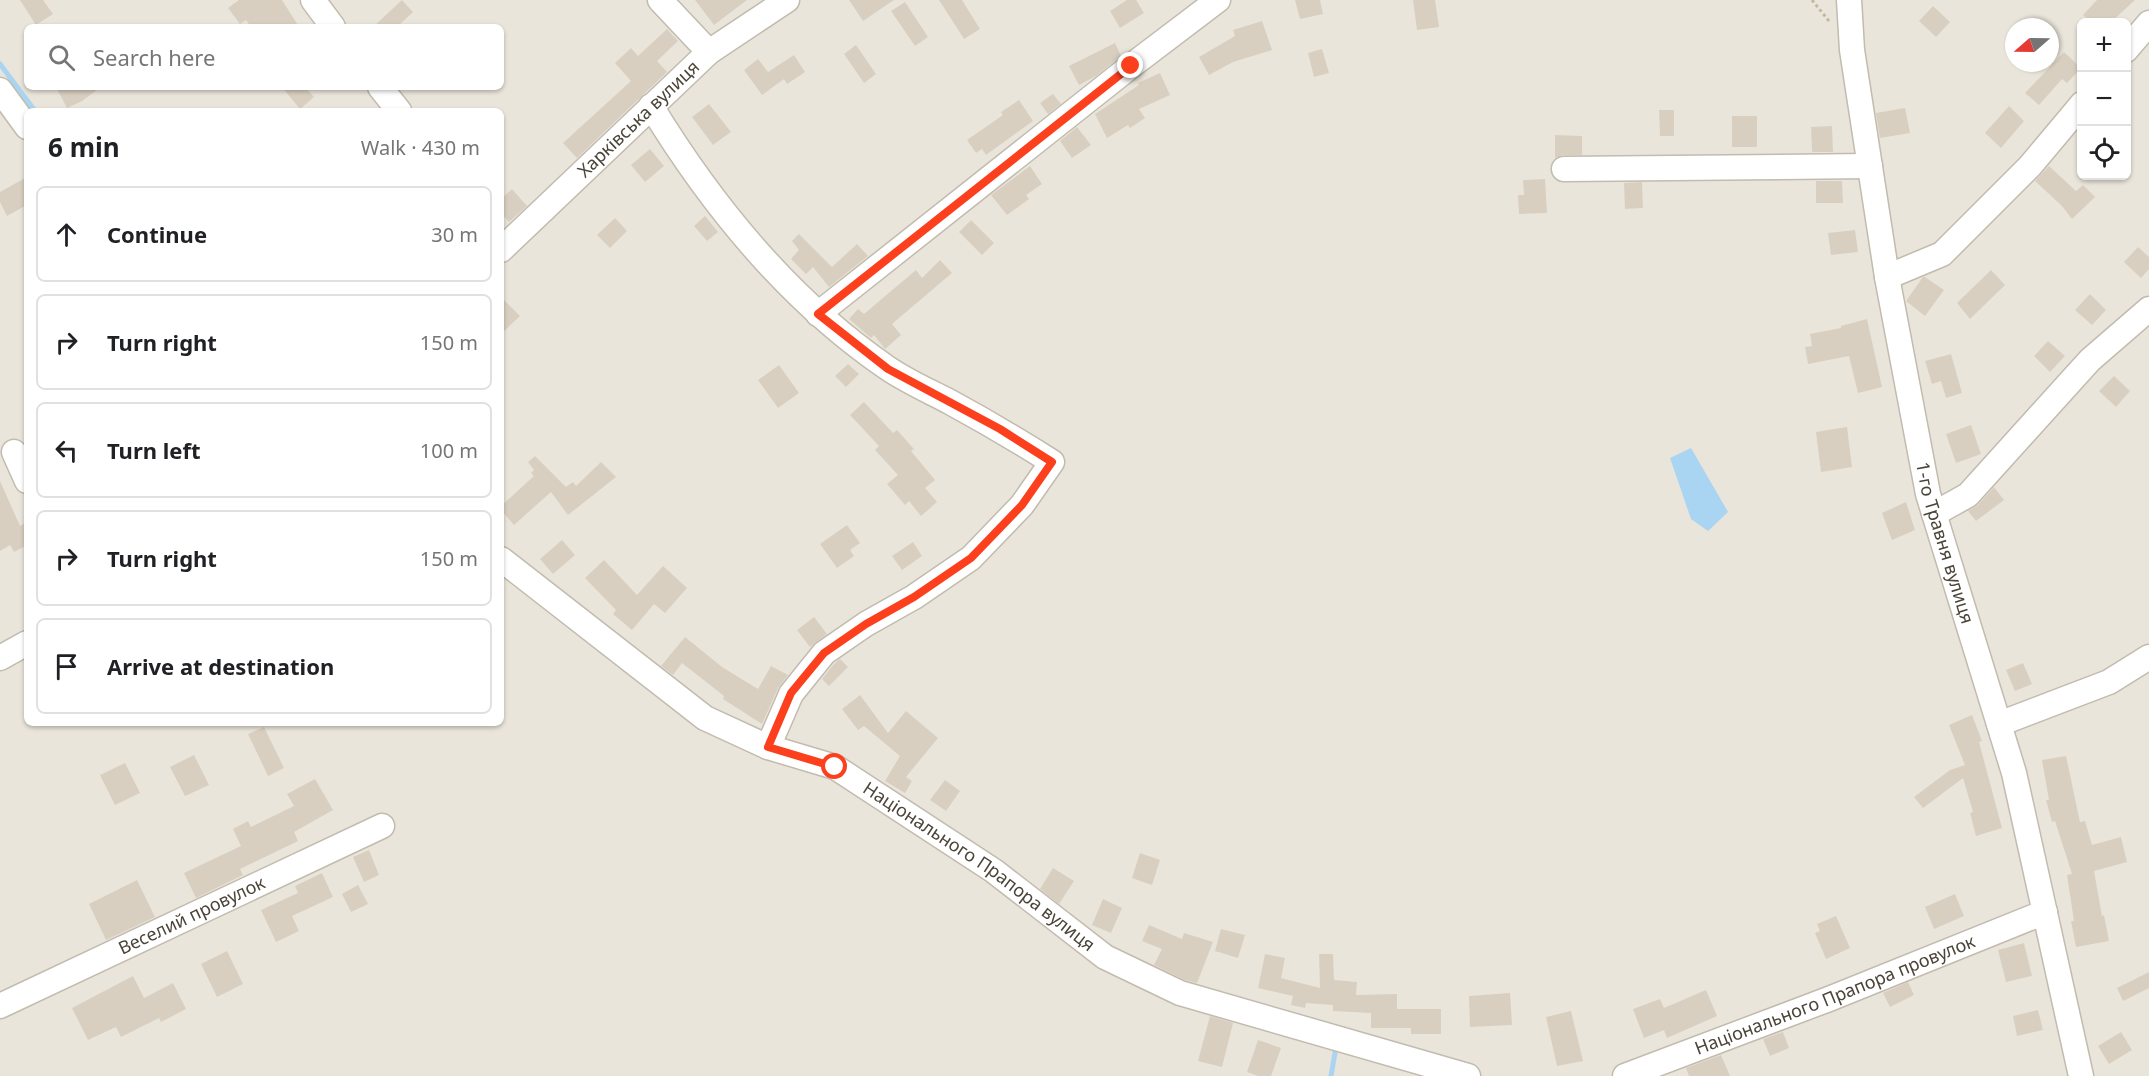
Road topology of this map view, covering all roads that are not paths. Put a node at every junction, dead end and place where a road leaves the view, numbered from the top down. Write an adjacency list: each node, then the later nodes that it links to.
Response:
1 (313, 0): 7 (street)
2 (660, 0): 9 (street)
3 (787, 0): 9 (street, Харківська вулиця)
4 (1218, 0): 21 (street)
5 (1849, 0): 16 (street, 1-го Травня вулиця)
6 (2149, 23): 8 (street)
7 (331, 24)
8 (2131, 45)
9 (709, 52): 12 (street, Харківська вулиця)
10 (0, 90): 15 (street)
11 (382, 90): 13 (street)
12 (651, 106): 18 (street, Харківська вулиця); 21 (street)
13 (397, 108)
14 (2077, 110): 19 (street)
15 (24, 123)
16 (1870, 166): 17 (street); 19 (street, 1-го Травня вулиця)
17 (1564, 170)
18 (505, 239)
19 (1887, 277): 24 (street, 1-го Травня вулиця)
20 (2149, 309): 24 (street)
21 (818, 314): 30 (street)
22 (14, 452): 23 (street)
23 (24, 474)
24 (1934, 514): 29 (street, 1-го Травня вулиця)
25 (504, 561): 30 (street, Національного Прапора вулиця)
26 (24, 645): 28 (street)
27 (2149, 657): 29 (street)
28 (0, 658)
29 (1999, 724): 32 (street, 1-го Травня вулиця)
30 (768, 747): 35 (street, Національного Прапора вулиця)
31 (382, 826): 33 (street, Веселий провулок)
32 (2045, 912): 34 (street, Національного Прапора провулок); 36 (street, 1-го Травня вулиця)
33 (0, 1006)
34 (1634, 1074)
35 (1468, 1076)
36 (2081, 1076)

